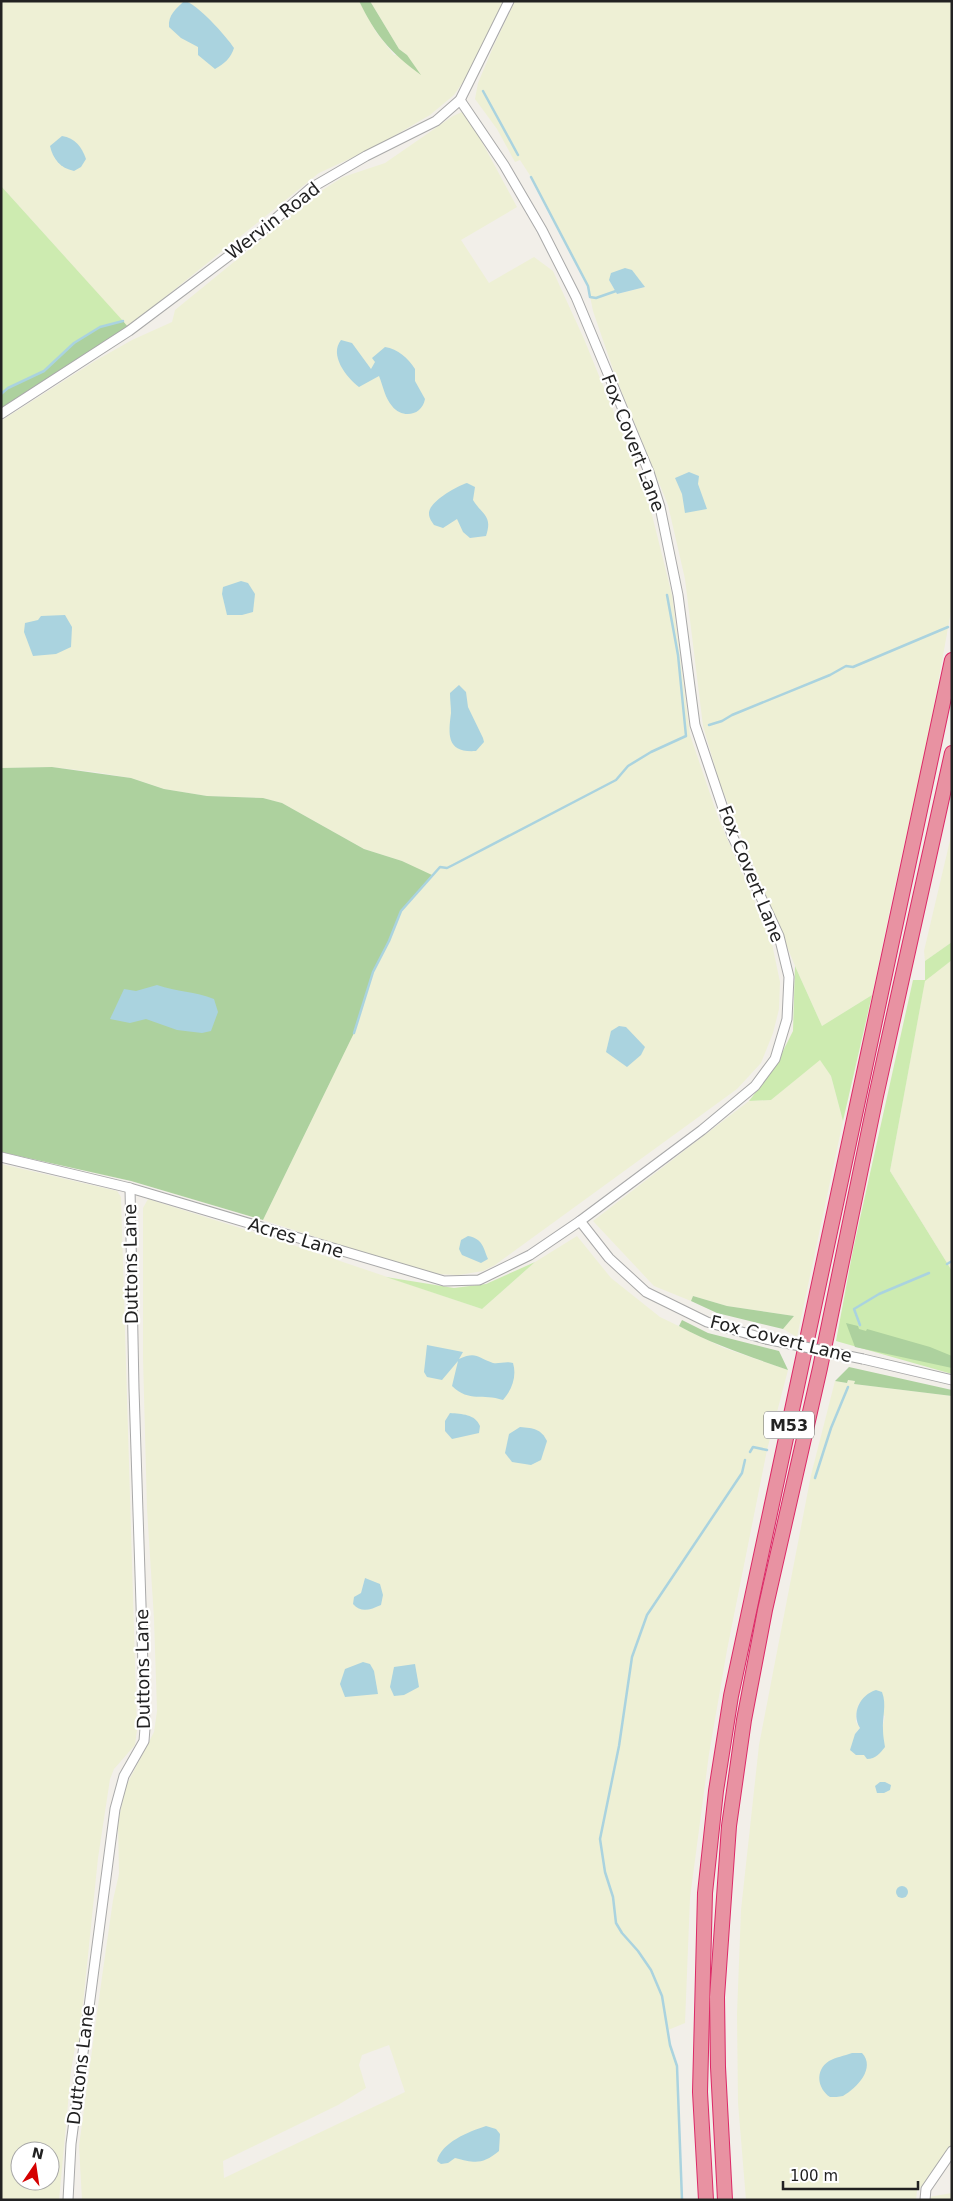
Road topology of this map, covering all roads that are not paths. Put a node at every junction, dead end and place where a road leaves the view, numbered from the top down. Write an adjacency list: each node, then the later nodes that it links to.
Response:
1 (508, 1): 2 (street, Wervin Road)
2 (460, 100): 3 (street, Wervin Road); 8 (street, Fox Covert Lane)
3 (1, 414)
4 (952, 660): 12 (highway, M53)
5 (952, 753): 13 (highway, M53)
6 (1, 1157): 7 (street, Acres Lane)
7 (130, 1188): 8 (street, Acres Lane); 11 (street, Duttons Lane)
8 (580, 1221): 9 (street, Fox Covert Lane, bridge)
9 (952, 1380)
10 (952, 2151): 14 (street)
11 (68, 2200)
12 (706, 2200)
13 (725, 2200)
14 (925, 2200)

